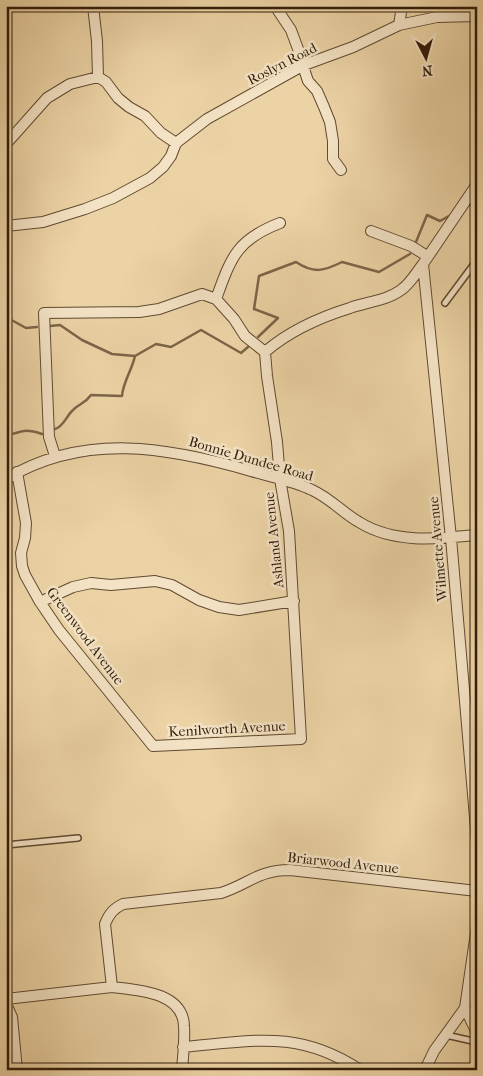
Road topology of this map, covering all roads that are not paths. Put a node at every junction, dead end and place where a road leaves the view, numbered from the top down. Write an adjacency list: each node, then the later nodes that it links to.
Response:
1 (93, 6): 9 (street)
2 (275, 6): 8 (street)
3 (402, 6): 7 (street)
4 (457, 6): 6 (street, Roslyn Road)
5 (477, 16): 6 (street, Roslyn Road)
6 (437, 18): 7 (street, Roslyn Road)
7 (399, 25): 8 (street, Roslyn Road)
8 (304, 65): 10 (street, Roslyn Road); 12 (street)
9 (98, 77): 10 (street); 11 (street)
10 (176, 143): 15 (street, Roslyn Road)
11 (6, 144)
12 (341, 170)
13 (477, 184): 17 (street)
14 (280, 224): 19 (street)
15 (6, 226)
16 (371, 231): 17 (street)
17 (425, 260): 21 (street); 27 (street, Wilmette Avenue)
18 (477, 260): 20 (lane)
19 (216, 299): 21 (street); 22 (street)
20 (445, 303)
21 (265, 352): 25 (street, Ashland Avenue)
22 (55, 456): 23 (street, Bonnie Dundee Road); 25 (street, Bonnie Dundee Road)
23 (18, 472): 24 (street, Bonnie Dundee Road); 29 (street, Greenwood Avenue)
24 (6, 479)
25 (280, 479): 27 (street, Bonnie Dundee Road); 28 (street, Ashland Avenue)
26 (477, 535): 27 (street, Bonnie Dundee Road)
27 (451, 538): 33 (street, Wilmette Avenue)
28 (294, 601): 29 (street); 30 (street, Ashland Avenue)
29 (40, 602): 31 (street, Greenwood Avenue)
30 (301, 739): 31 (street, Kenilworth Avenue)
31 (153, 746)
32 (78, 838): 34 (lane)
33 (477, 841)
34 (6, 845)
35 (477, 891): 37 (street, Briarwood Avenue)
36 (477, 926): 40 (street)
37 (112, 987): 38 (street); 44 (street)
38 (6, 999)
39 (6, 1004): 45 (street)
40 (465, 1008): 41 (street); 42 (street)
41 (477, 1034)
42 (446, 1035): 43 (lane); 48 (street)
43 (477, 1042)
44 (183, 1047): 46 (street); 47 (street)
45 (17, 1070)
46 (182, 1070)
47 (360, 1070)
48 (425, 1070)

